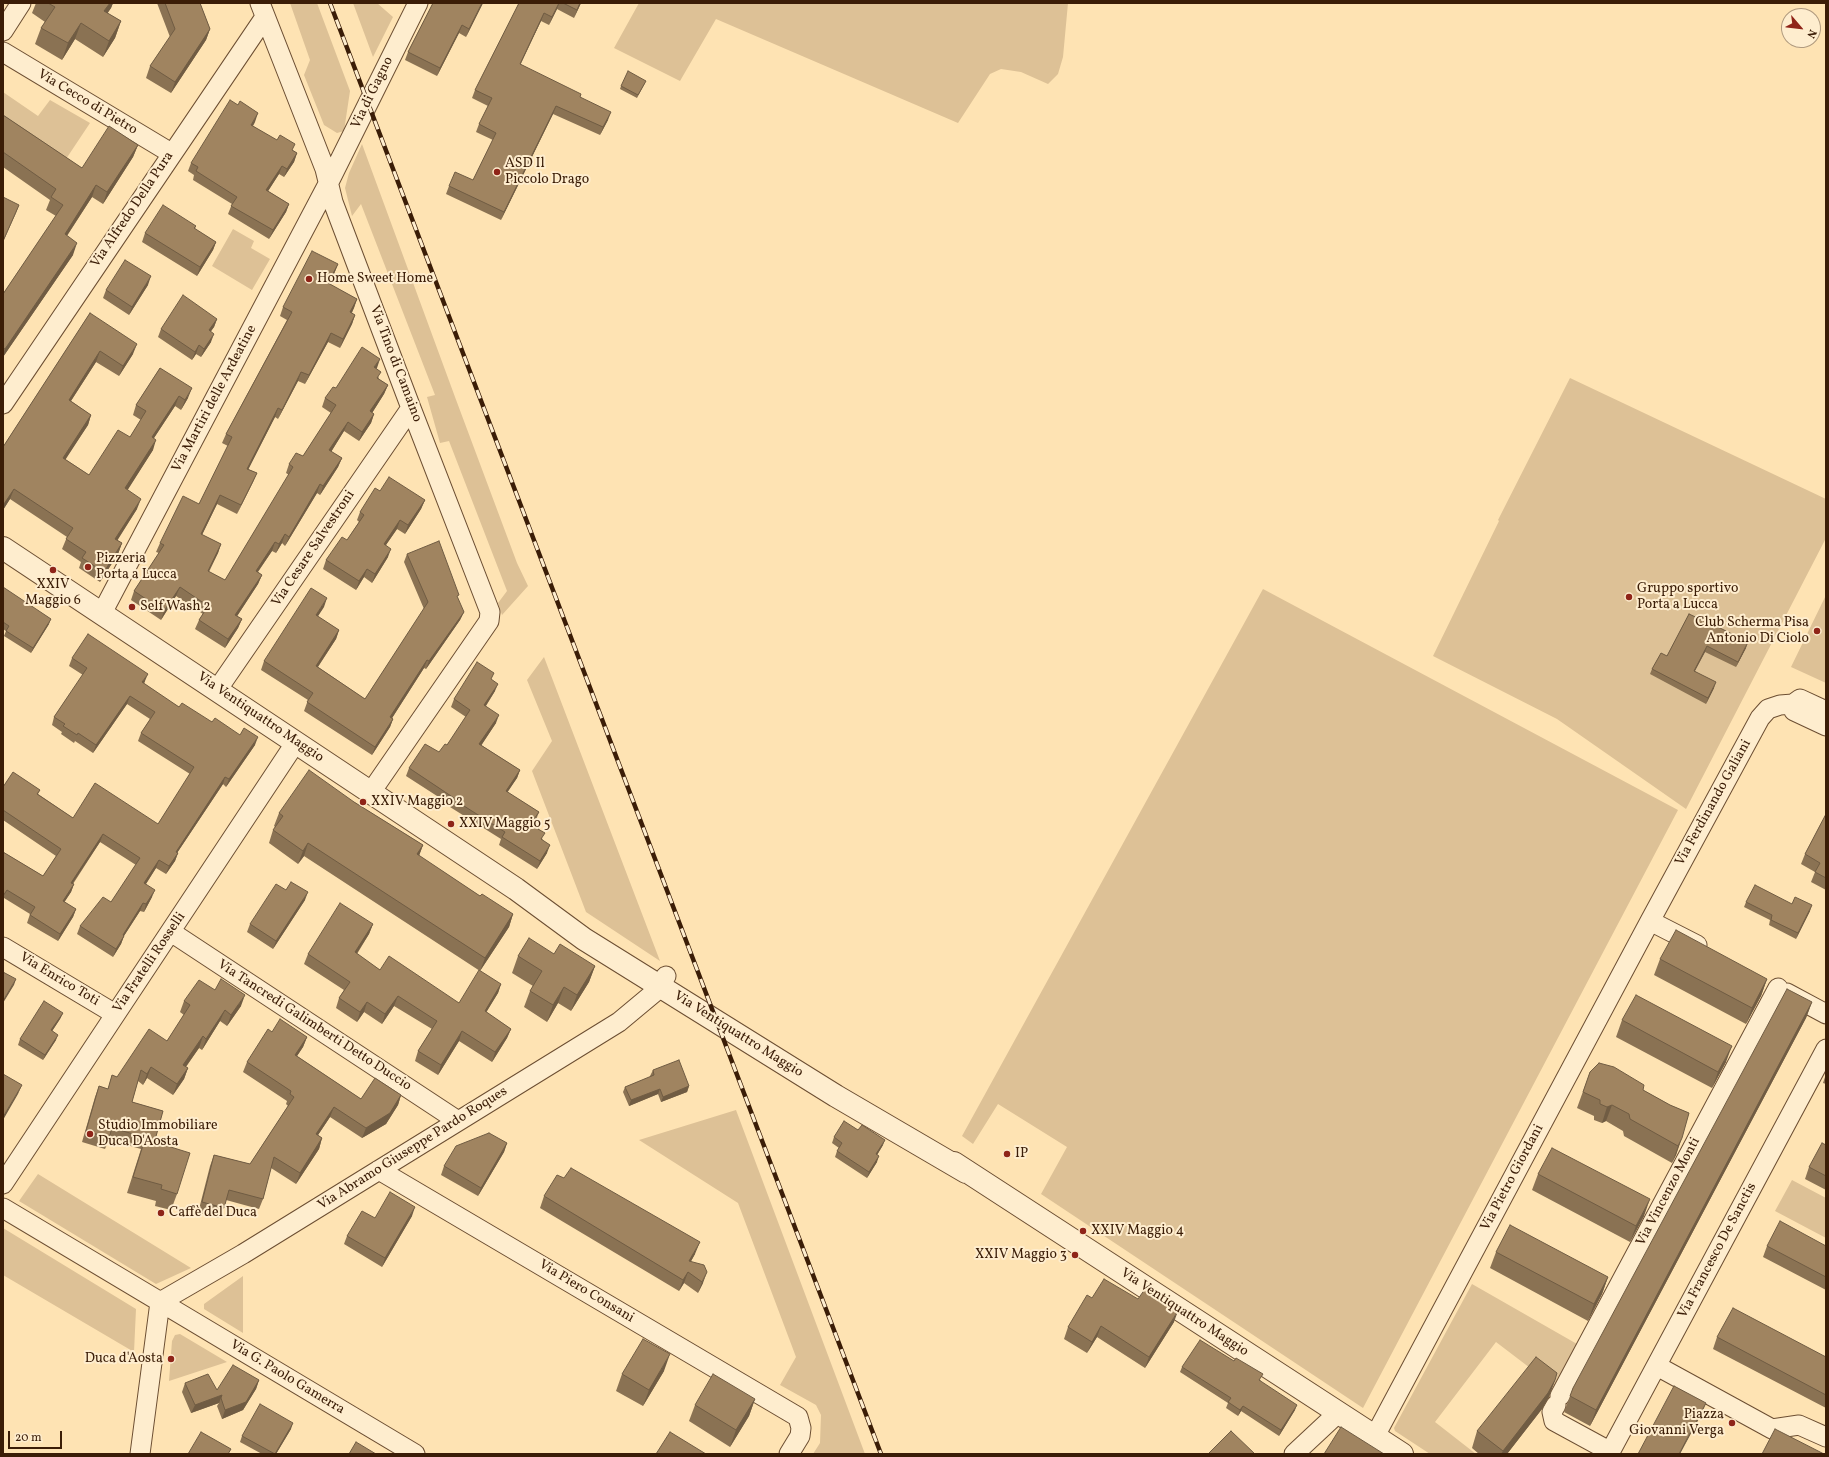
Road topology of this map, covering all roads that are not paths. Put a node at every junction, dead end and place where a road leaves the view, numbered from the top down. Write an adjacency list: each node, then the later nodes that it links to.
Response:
1 (21, 3): 4 (street)
2 (414, 4): 7 (street, Via di Gagno)
3 (262, 10): 6 (street, Via Alfredo Della Pura); 7 (street, Via Tino di Camaino)
4 (3, 31)
5 (3, 52): 6 (street, Via Cecco di Pietro)
6 (171, 153): 8 (street, Via Alfredo Della Pura)
7 (328, 184): 9 (street, Via Tino di Camaino); 11 (street, Via Martiri delle Ardeatine)
8 (6, 392)
9 (411, 408): 12 (street, Via Cesare Salvestroni); 17 (street, Via Tino di Camaino)
10 (3, 548): 11 (street, Via Ventiquattro Maggio)
11 (102, 613): 12 (street, Via Ventiquattro Maggio)
12 (217, 690): 16 (street, Via Ventiquattro Maggio)
13 (1793, 704): 14 (street, Via Ferdinando Galiani); 15 (street); 18 (street, Via Ferdinando Galiani)
14 (1826, 711)
15 (1826, 726)
16 (296, 742): 17 (street, Via Ventiquattro Maggio); 19 (street, Via Fratelli Rosselli)
17 (371, 792): 22 (street, Via Ventiquattro Maggio)
18 (1650, 920): 21 (street); 33 (street, Via Pietro Giordani)
19 (171, 932): 23 (street, Via Fratelli Rosselli); 26 (street, Via Tancredi Galimberti Detto Duccio)
20 (3, 947): 23 (street, Via Enrico Toti)
21 (1710, 953)
22 (662, 981): 26 (street, Via Abramo Giuseppe Pardo Roques); 32 (street, Via Ventiquattro Maggio)
23 (115, 1014): 28 (street, Via Fratelli Rosselli)
24 (1826, 1014): 35 (street, Via Vincenzo Monti)
25 (1826, 1049): 31 (street, Via Francesco De Sanctis)
26 (458, 1121): 27 (street, Via Abramo Giuseppe Pardo Roques)
27 (379, 1170): 30 (street, Via Abramo Giuseppe Pardo Roques); 38 (street, Via Piero Consani)
28 (3, 1184)
29 (3, 1208): 30 (street, Via G. Paolo Gamerra)
30 (160, 1302): 36 (street); 37 (street, Via G. Paolo Gamerra)
31 (1657, 1366): 34 (street); 35 (street, Via Francesco De Sanctis)
32 (1339, 1412): 33 (street, Via Ventiquattro Maggio); 39 (street)
33 (1375, 1436): 40 (street, Via Ventiquattro Maggio)
34 (1826, 1438)
35 (1610, 1453)
36 (140, 1454)
37 (415, 1454)
38 (789, 1454)
39 (1294, 1454)
40 (1402, 1454)

